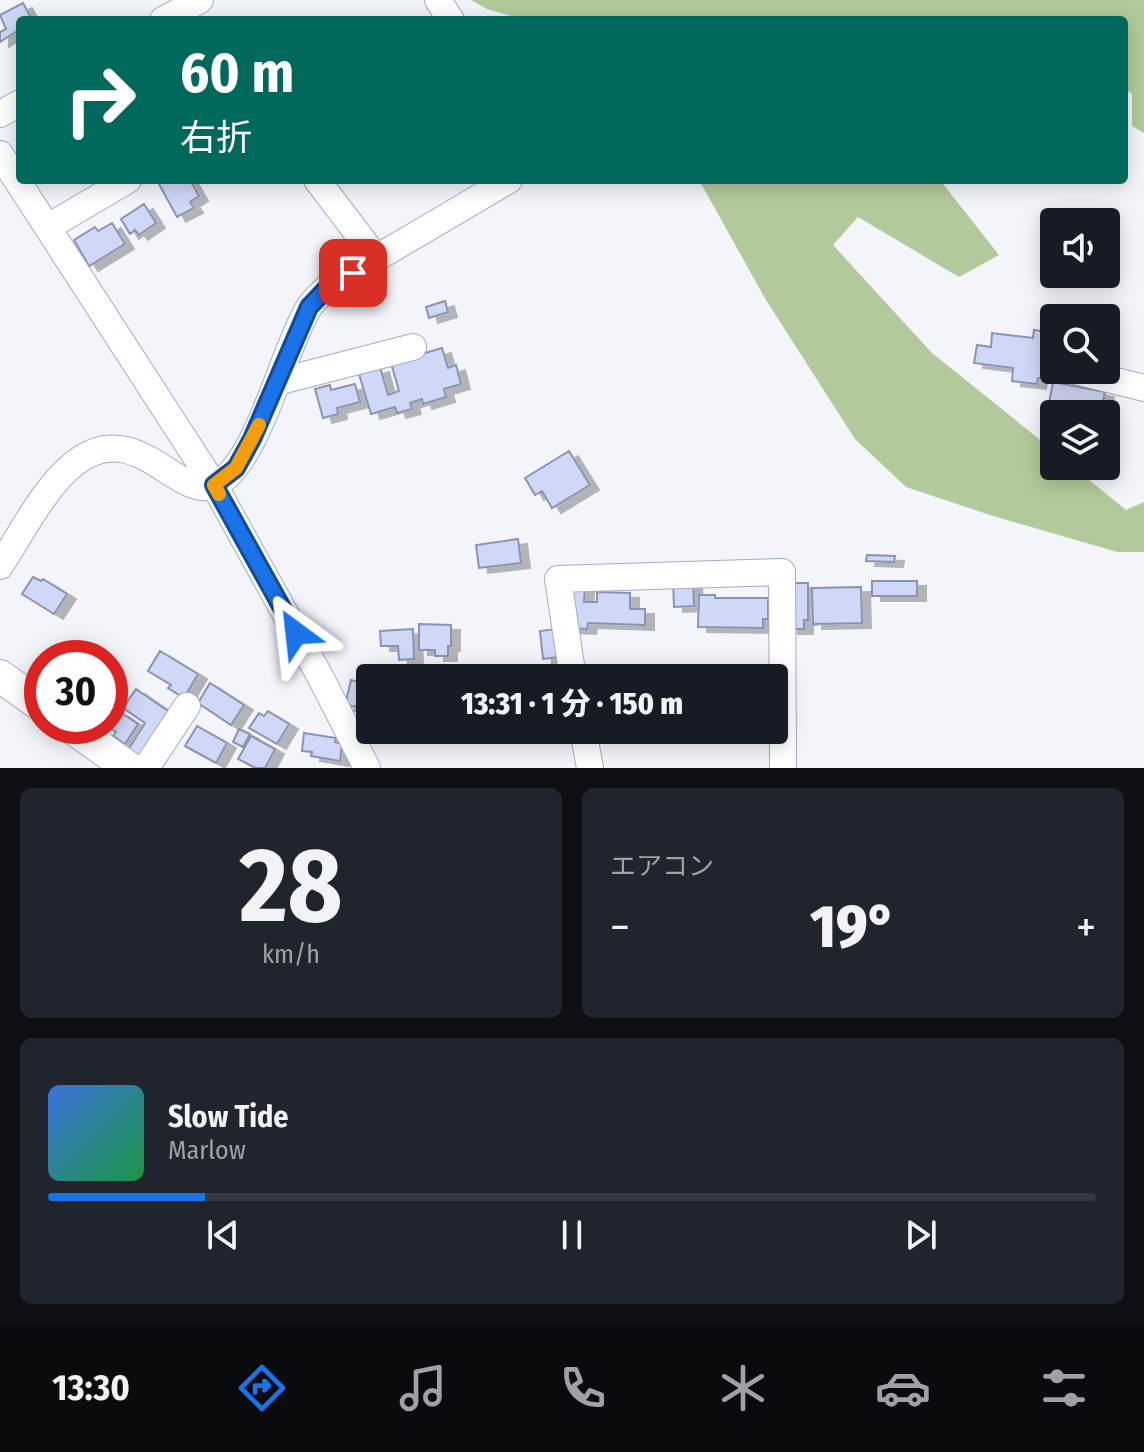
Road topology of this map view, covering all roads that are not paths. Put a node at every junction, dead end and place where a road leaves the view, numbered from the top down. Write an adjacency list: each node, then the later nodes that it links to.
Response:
1 (194, 6): 2 (street)
2 (172, 16)
3 (0, 154): 4 (street)
4 (16, 178)
5 (20, 184): 9 (street)
6 (121, 184): 9 (street)
7 (320, 184): 10 (street)
8 (502, 184): 10 (street)
9 (48, 227): 15 (street)
10 (377, 259): 12 (street)
11 (413, 347): 12 (street)
12 (277, 382): 15 (street)
13 (1120, 382): 14 (street)
14 (1144, 388)
15 (214, 485): 16 (street); 27 (street)
16 (0, 566)
17 (571, 664): 18 (street)
18 (782, 664)
19 (0, 676): 20 (main road)
20 (24, 693)
21 (187, 706): 26 (street)
22 (95, 744): 25 (main road)
23 (586, 744): 28 (street)
24 (783, 744): 29 (street)
25 (129, 768)
26 (146, 768)
27 (367, 768)
28 (590, 768)
29 (783, 768)

